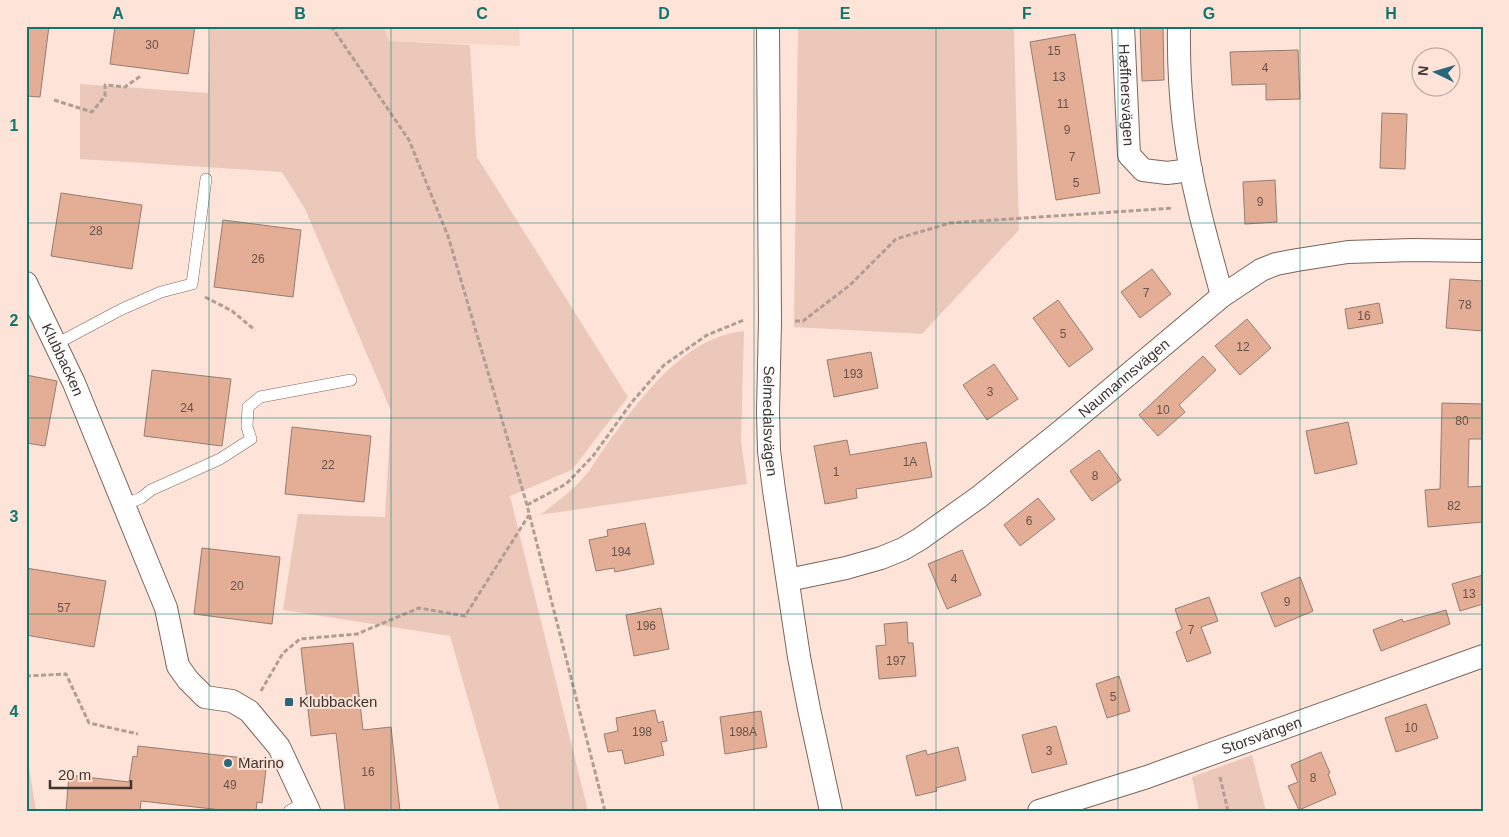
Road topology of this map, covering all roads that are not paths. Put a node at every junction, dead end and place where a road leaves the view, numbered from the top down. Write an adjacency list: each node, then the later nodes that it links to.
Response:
1 (768, 26): 12 (street, Selmedalsvägen)
2 (1123, 26): 4 (street, Hæffnersvägen)
3 (1179, 26): 4 (street)
4 (1191, 170): 8 (street)
5 (206, 179): 9 (lane)
6 (1483, 251): 8 (street, Naumannsvägen)
7 (26, 283): 9 (street, Klubbacken)
8 (1222, 296): 12 (street, Naumannsvägen)
9 (56, 344): 11 (street, Klubbacken)
10 (350, 380): 11 (lane)
11 (124, 505): 14 (street, Klubbacken)
12 (788, 580): 15 (street, Selmedalsvägen)
13 (1483, 656): 16 (street, Storsvängen)
14 (301, 808)
15 (831, 811)
16 (1039, 811)

